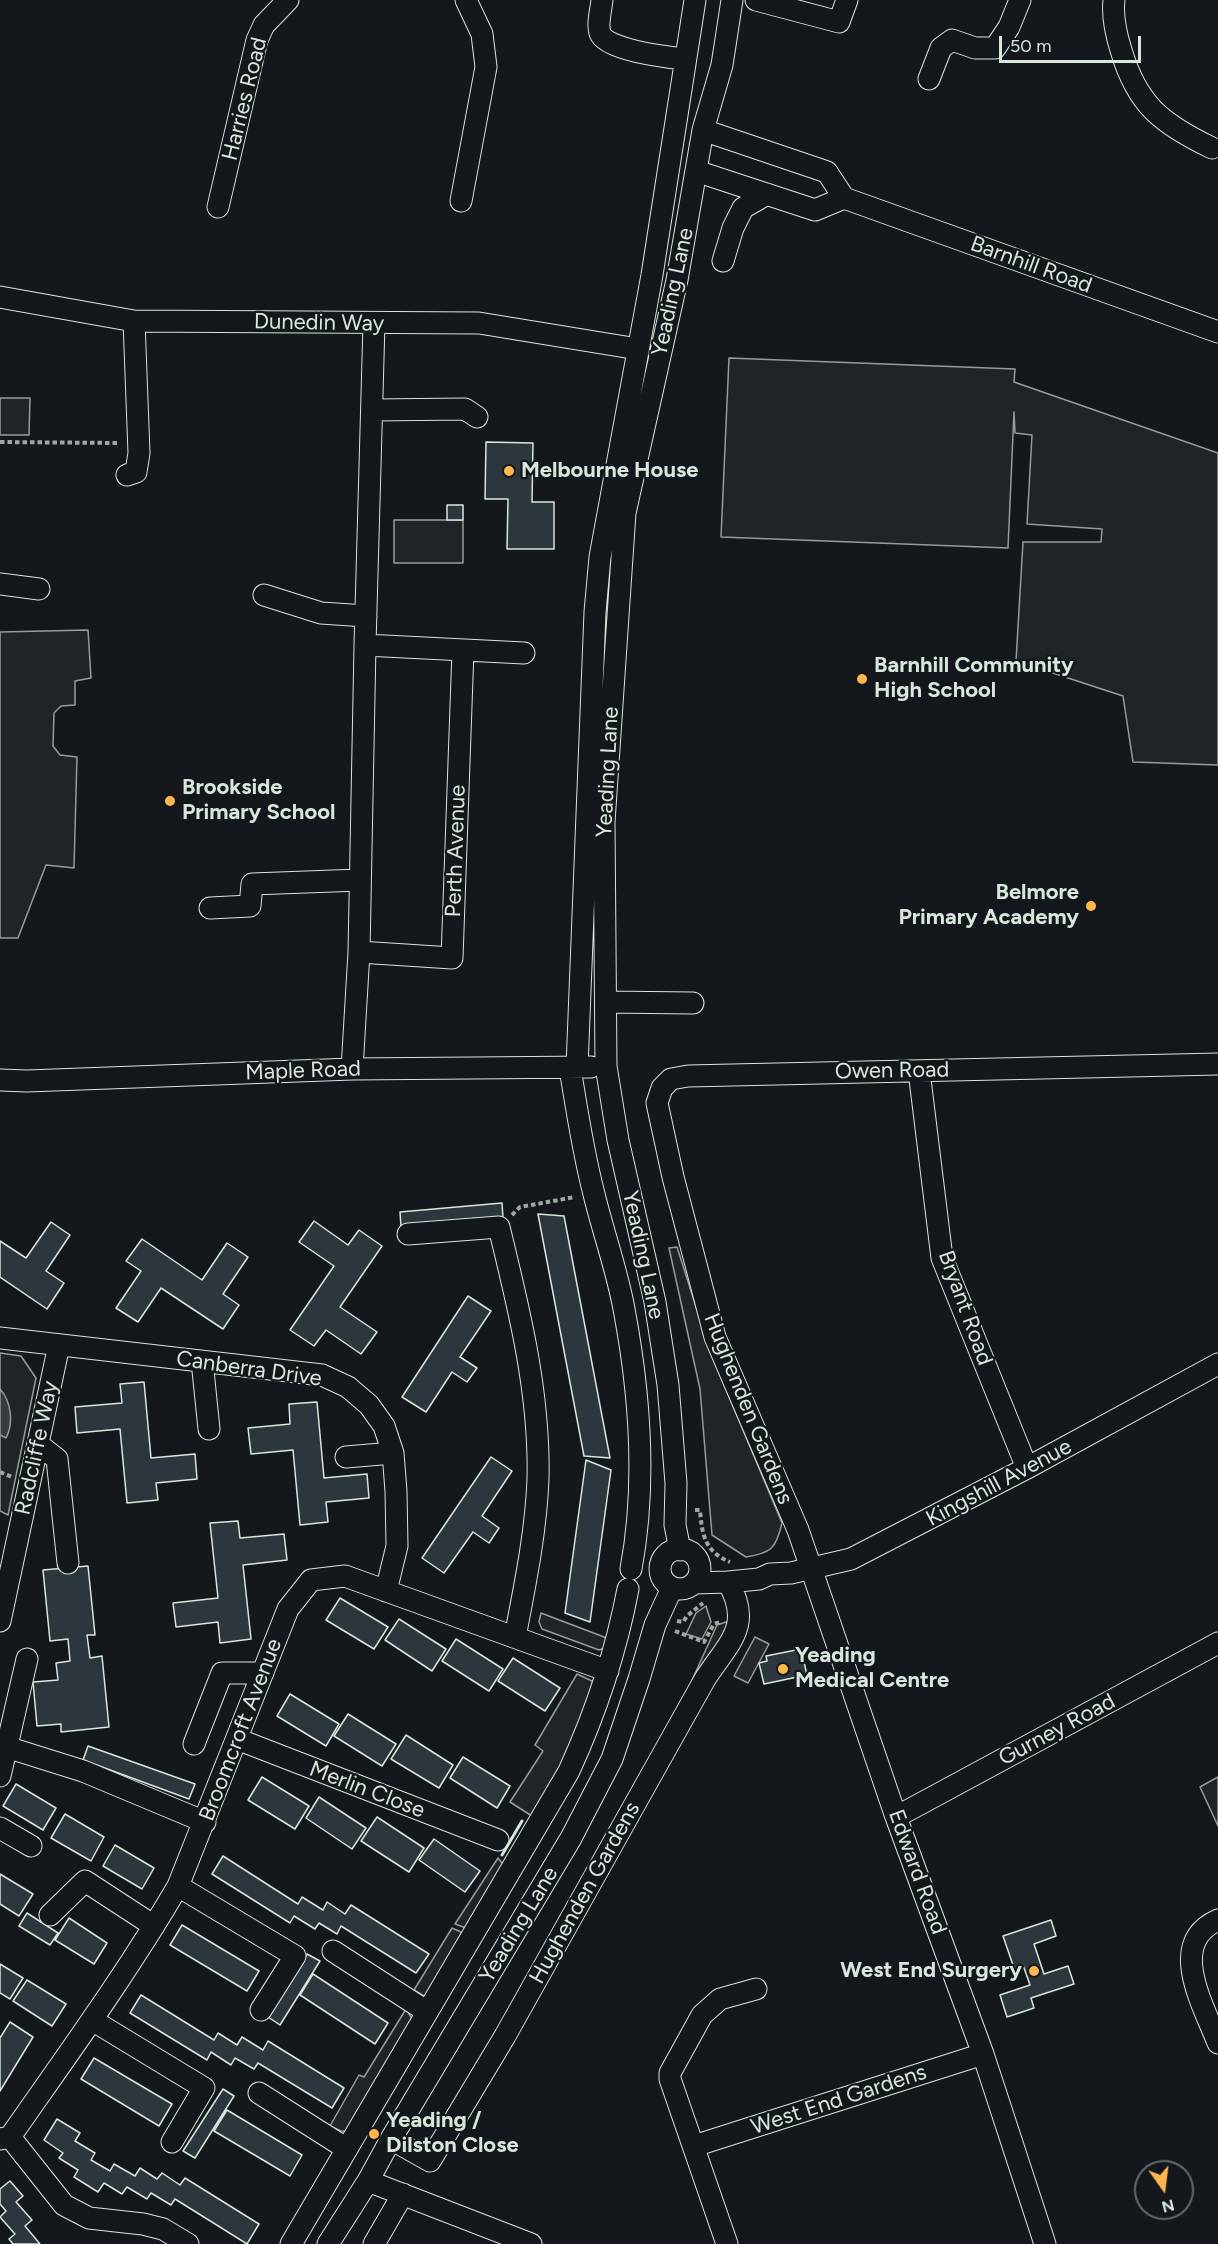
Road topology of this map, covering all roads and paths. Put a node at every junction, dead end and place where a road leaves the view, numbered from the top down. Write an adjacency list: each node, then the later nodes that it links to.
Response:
1 (288, 0): 19 (street, Harries Road)
2 (466, 0): 18 (street)
3 (602, 0): 10 (street)
4 (695, 0): 10 (street)
5 (732, 0): 12 (street, Yeading Lane)
6 (756, 0): 7 (street)
7 (847, 0)
8 (1020, 0): 11 (street)
9 (1114, 0): 13 (street)
10 (684, 59): 14 (street)
11 (929, 79)
12 (703, 130): 15 (street, Yeading Lane); 17 (street)
13 (1212, 148)
14 (672, 149): 15 (street); 25 (street)
15 (698, 162): 16 (street); 41 (street, Yeading Lane)
16 (767, 194): 17 (street); 20 (street)
17 (844, 198): 24 (street, Barnhill Road)
18 (461, 201)
19 (218, 207)
20 (723, 261)
21 (0, 297): 22 (street, Dunedin Way)
22 (134, 321): 23 (street, Dunedin Way); 29 (street)
23 (374, 323): 25 (street, Dunedin Way); 26 (street)
24 (1218, 332)
25 (638, 348): 45 (street)
26 (372, 410): 27 (street); 34 (street)
27 (477, 417)
28 (0, 442): 29 (path)
29 (139, 443): 30 (street)
30 (126, 475)
31 (0, 584): 32 (street)
32 (39, 589)
33 (264, 595): 34 (street)
34 (366, 616): 35 (street)
35 (365, 645): 36 (street); 38 (street)
36 (463, 650): 37 (street); 40 (street, Perth Avenue)
37 (524, 653)
38 (360, 880): 39 (street); 40 (street)
39 (210, 908)
40 (359, 952): 46 (street)
41 (606, 1002): 42 (street); 44 (street, Yeading Lane)
42 (693, 1003)
43 (1218, 1064): 47 (street, Owen Road)
44 (606, 1066): 45 (street, Maple Road); 59 (street, Yeading Lane)
45 (574, 1068): 46 (street, Maple Road); 50 (street)
46 (352, 1070): 48 (street, Maple Road)
47 (919, 1071): 49 (street, Owen Road); 63 (street, Bryant Road)
48 (0, 1080)
49 (673, 1177): 69 (street, Hughenden Gardens)
50 (594, 1193): 51 (path); 60 (street)
51 (500, 1227): 52 (street); 78 (street)
52 (408, 1234)
53 (0, 1338): 54 (street, Canberra Drive)
54 (59, 1345): 55 (street, Canberra Drive); 58 (street, Radcliffe Way)
55 (202, 1362): 57 (street); 61 (street, Canberra Drive)
56 (1218, 1364): 63 (street, Kingshill Avenue)
57 (209, 1429)
58 (38, 1444): 68 (street); 76 (street, Radcliffe Way)
59 (674, 1445): 60 (street); 67 (street, Yeading Lane)
60 (641, 1446): 81 (street)
61 (393, 1453): 62 (street); 74 (street, Canberra Drive)
62 (346, 1457)
63 (1027, 1468): 69 (street, Kingshill Avenue)
64 (694, 1510): 66 (path)
65 (693, 1518): 66 (path)
66 (701, 1519): 70 (path)
67 (680, 1550): 71 (street); 73 (street)
68 (68, 1563)
69 (811, 1569): 72 (street, Kingshill Avenue); 87 (street, Edward Road)
70 (731, 1573): 71 (street, Kingshill Avenue); 72 (street, Kingshill Avenue); 75 (street)
71 (696, 1574): 72 (street, Kingshill Avenue); 73 (street)
72 (770, 1574)
73 (672, 1588): 105 (street, Yeading Lane)
74 (386, 1592): 78 (street, Broomcroft Avenue); 82 (street, Broomcroft Avenue)
75 (740, 1614): 77 (path); 107 (street, Hughenden Gardens)
76 (0, 1621)
77 (675, 1631)
78 (515, 1637): 81 (street, Broomcroft Avenue)
79 (1218, 1643): 87 (street, Gurney Road)
80 (27, 1659): 85 (street)
81 (608, 1671): 99 (street)
82 (263, 1673): 83 (street, Broomcroft Avenue); 84 (street)
83 (237, 1739): 88 (street, Broomcroft Avenue); 90 (street, Merlin Close)
84 (194, 1744)
85 (3, 1746): 86 (street); 88 (street)
86 (0, 1776)
87 (896, 1817): 102 (street, Edward Road)
88 (205, 1822): 92 (street, Broomcroft Avenue)
89 (0, 1828): 91 (street)
90 (498, 1840)
91 (32, 1846)
92 (178, 1886): 95 (street, Broomcroft Avenue); 98 (street)
93 (50, 1914): 95 (street)
94 (1218, 1920): 101 (street)
95 (154, 1926): 100 (street, Broomcroft Avenue)
96 (333, 1951): 99 (street)
97 (756, 1989): 109 (street)
98 (261, 2010)
99 (426, 2011): 104 (street)
100 (92, 2020): 106 (street, Broomcroft Avenue); 108 (street)
101 (1218, 2043)
102 (983, 2054): 109 (street, West End Gardens); 121 (street, Edward Road)
103 (259, 2093): 110 (street)
104 (377, 2097): 105 (street); 110 (street)
105 (406, 2115): 107 (street, Yeading Lane)
106 (5, 2138): 115 (street)
107 (391, 2139): 111 (street, Yeading Lane)
108 (172, 2142)
109 (694, 2146): 114 (street)
110 (347, 2149): 116 (street)
111 (368, 2181): 112 (street); 117 (street, Yeading Lane)
112 (403, 2194): 113 (street); 118 (street)
113 (470, 2220): 119 (street); 120 (street)
114 (726, 2242)
115 (188, 2244)
116 (291, 2244)
117 (328, 2244)
118 (374, 2244)
119 (486, 2244)
120 (531, 2244)
121 (1045, 2244)

